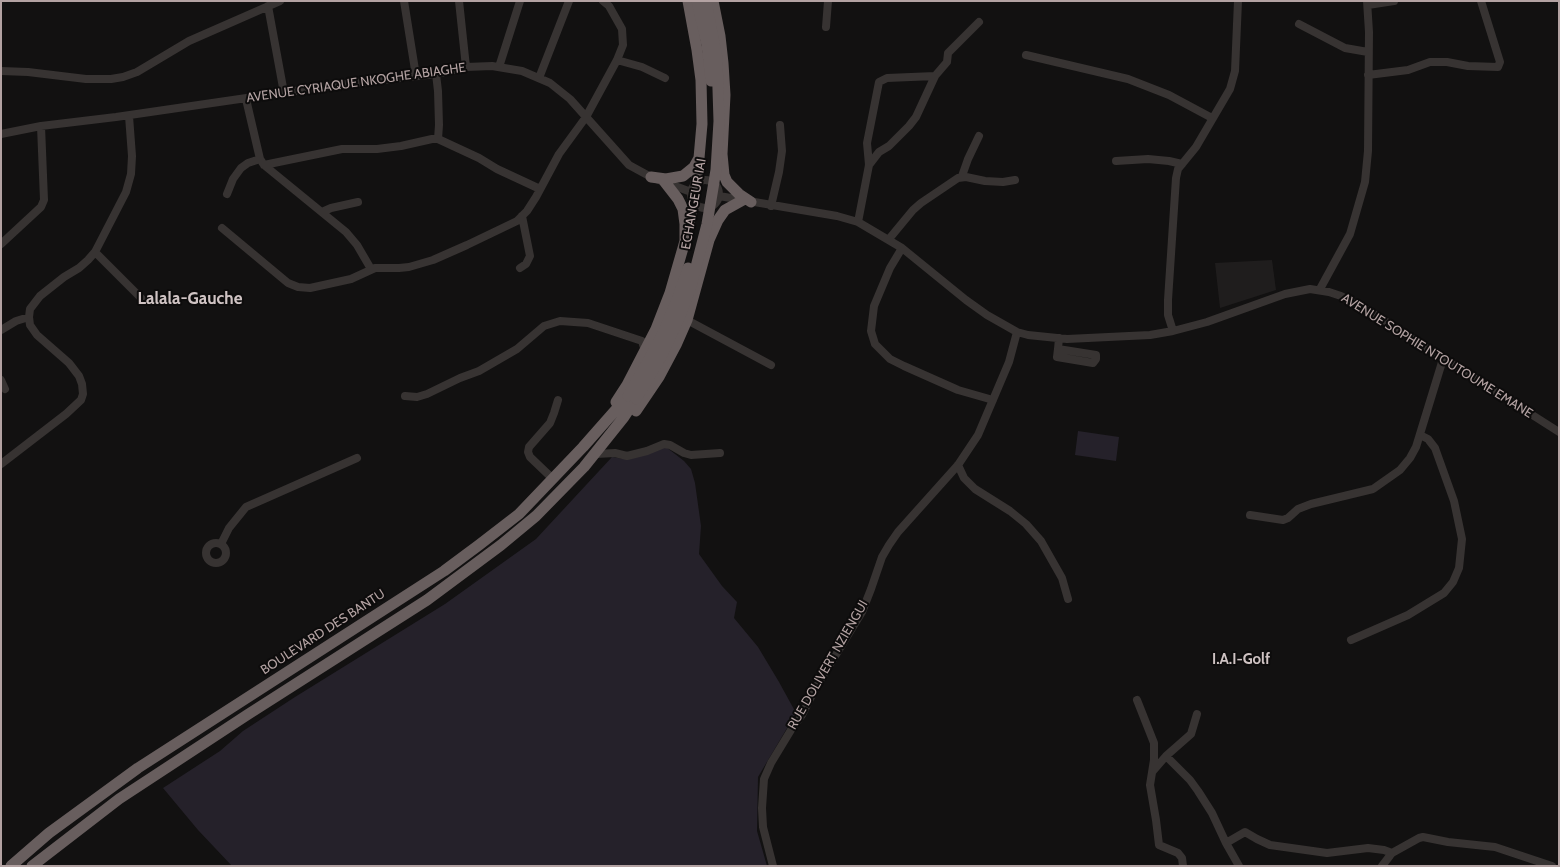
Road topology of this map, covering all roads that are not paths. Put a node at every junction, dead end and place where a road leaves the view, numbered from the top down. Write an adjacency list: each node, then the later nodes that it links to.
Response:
1 (280, 1): 16 (street)
2 (404, 1): 28 (street)
3 (459, 1): 23 (street)
4 (520, 1): 24 (street)
5 (569, 1): 30 (street)
6 (603, 1): 22 (street)
7 (688, 1): 43 (highway)
8 (697, 1): 86 (highway, ECHANGEUR IAI, bridge)
9 (706, 1): 86 (highway, ECHANGEUR IAI, bridge)
10 (713, 1): 42 (highway)
11 (828, 1): 19 (street)
12 (1238, 1): 36 (street)
13 (1394, 1): 15 (street)
14 (1481, 1): 27 (street)
15 (1367, 3): 20 (street)
16 (268, 6): 25 (street); 32 (street)
17 (979, 22): 29 (street)
18 (1299, 24): 20 (street)
19 (826, 27)
20 (1368, 52): 27 (street)
21 (1026, 55): 36 (street)
22 (617, 60): 31 (street); 35 (street)
23 (466, 67): 24 (street, AVENUE CYRIAQUE NKOGHE ABIAGHE); 26 (street, AVENUE CYRIAQUE NKOGHE ABIAGHE)
24 (499, 67): 30 (street, AVENUE CYRIAQUE NKOGHE ABIAGHE)
25 (1, 71)
26 (436, 74): 28 (street, AVENUE CYRIAQUE NKOGHE ABIAGHE); 41 (street)
27 (1368, 75): 71 (street)
28 (416, 76): 32 (street, AVENUE CYRIAQUE NKOGHE ABIAGHE)
29 (935, 76): 47 (street); 47 (street)
30 (539, 78): 35 (street, AVENUE CYRIAQUE NKOGHE ABIAGHE)
31 (665, 78)
32 (284, 93): 33 (street, AVENUE CYRIAQUE NKOGHE ABIAGHE)
33 (246, 98): 34 (street, AVENUE CYRIAQUE NKOGHE ABIAGHE); 45 (street)
34 (129, 116): 38 (street, AVENUE CYRIAQUE NKOGHE ABIAGHE); 68 (street)
35 (586, 116): 49 (street, AVENUE CYRIAQUE NKOGHE ABIAGHE); 52 (street)
36 (1212, 118): 46 (street)
37 (780, 125): 58 (street)
38 (41, 126): 39 (street, AVENUE CYRIAQUE NKOGHE ABIAGHE); 66 (street)
39 (1, 134)
40 (979, 136): 48 (street)
41 (438, 139): 45 (street); 52 (street)
42 (722, 154): 55 (highway); 56 (highway)
43 (699, 158): 49 (highway); 53 (highway)
44 (1116, 161): 46 (street)
45 (262, 162): 54 (street); 59 (street)
46 (1182, 164): 76 (street)
47 (869, 165): 61 (street)
48 (962, 176): 50 (street); 64 (street)
49 (651, 177): 51 (street, AVENUE CYRIAQUE NKOGHE ABIAGHE)
50 (1015, 180)
51 (668, 183): 53 (street, AVENUE CYRIAQUE NKOGHE ABIAGHE); 63 (highway)
52 (540, 188): 60 (street)
53 (694, 192): 55 (street); 55 (street); 63 (highway)
54 (227, 194)
55 (717, 195): 56 (street, AVENUE SOPHIE NTOUTOUME EMANE); 65 (highway)
56 (742, 200): 58 (street, AVENUE SOPHIE NTOUTOUME EMANE); 65 (highway)
57 (358, 202): 59 (street)
58 (772, 206): 61 (street, AVENUE SOPHIE NTOUTOUME EMANE)
59 (322, 212): 70 (street)
60 (522, 216): 69 (street); 70 (street)
61 (858, 222): 64 (street, AVENUE SOPHIE NTOUTOUME EMANE)
62 (222, 228): 70 (street)
63 (686, 235): 80 (highway)
64 (890, 239): 67 (street, AVENUE SOPHIE NTOUTOUME EMANE)
65 (709, 240): 74 (highway)
66 (1, 244)
67 (902, 248): 77 (street, AVENUE SOPHIE NTOUTOUME EMANE); 88 (street)
68 (95, 252): 72 (street); 73 (street)
69 (520, 268)
70 (371, 269)
71 (1320, 289): 76 (street, AVENUE SOPHIE NTOUTOUME EMANE); 81 (street, AVENUE SOPHIE NTOUTOUME EMANE)
72 (143, 300)
73 (29, 317): 75 (street); 95 (street)
74 (686, 320): 82 (street); 93 (highway)
75 (1, 330)
76 (1173, 331): 78 (street, AVENUE SOPHIE NTOUTOUME EMANE)
77 (1017, 332): 78 (street, AVENUE SOPHIE NTOUTOUME EMANE); 88 (street, RUE DOLIVERT NZIENGUI)
78 (1059, 338): 79 (street)
79 (1058, 349)
80 (645, 350): 85 (street); 91 (highway)
81 (1443, 359): 89 (street, AVENUE SOPHIE NTOUTOUME EMANE); 90 (street)
82 (771, 365)
83 (1, 380): 84 (street)
84 (6, 388)
85 (405, 396)
86 (632, 397): 91 (highway, BOULEVARD DES BANTU); 93 (highway)
87 (558, 400): 97 (street)
88 (993, 400): 96 (street, RUE DOLIVERT NZIENGUI)
89 (1559, 432)
90 (1420, 435): 98 (street); 101 (street)
91 (583, 447): 97 (highway, BOULEVARD DES BANTU)
92 (720, 453): 93 (street)
93 (596, 454): 109 (highway)
94 (357, 458): 99 (street)
95 (1, 464)
96 (958, 465): 100 (street); 110 (street, RUE DOLIVERT NZIENGUI)
97 (553, 480): 108 (highway, BOULEVARD DES BANTU)
98 (1250, 515)
99 (221, 544)
100 (1068, 599)
101 (1351, 640)
102 (1137, 700): 105 (street)
103 (1197, 714): 104 (street)
104 (1166, 756): 105 (street); 106 (street)
105 (1152, 772): 111 (street)
106 (1226, 843): 107 (street); 112 (street)
107 (1392, 853): 113 (street); 114 (street)
108 (11, 866)
109 (32, 866)
110 (773, 866)
111 (1183, 866)
112 (1239, 866)
113 (1382, 866)
114 (1552, 866)

